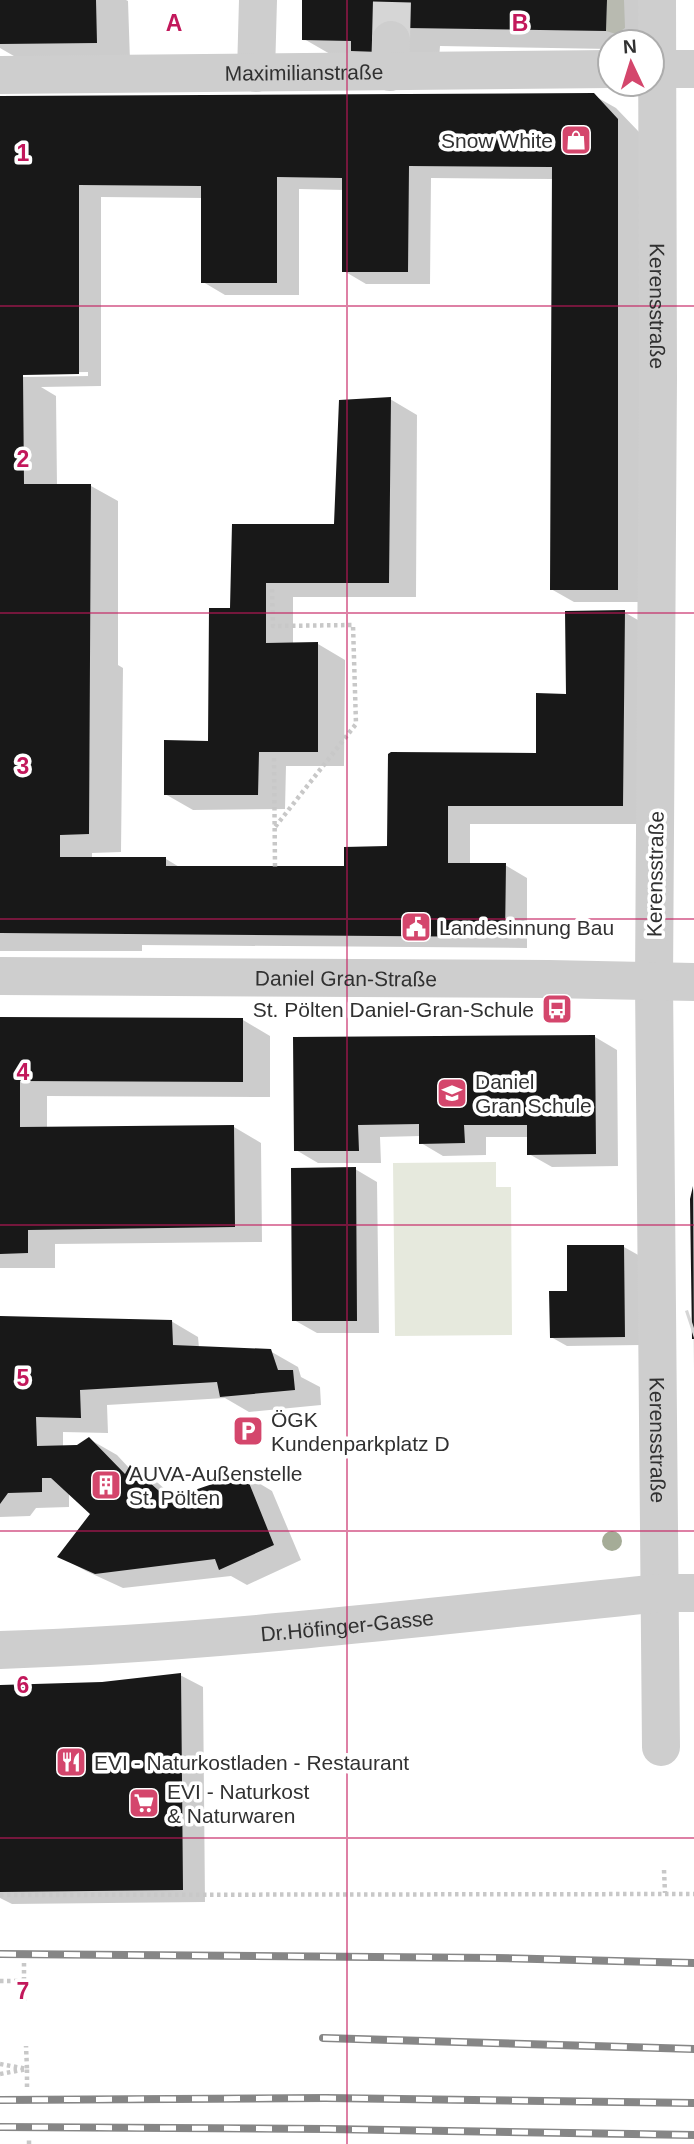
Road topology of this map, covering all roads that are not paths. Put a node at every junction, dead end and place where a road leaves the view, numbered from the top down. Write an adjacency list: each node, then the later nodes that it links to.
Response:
1 (258, 0): 5 (street)
2 (657, 0): 4 (street, Kerensstraße)
3 (596, 68): 5 (street, Maximilianstraße)
4 (668, 69): 8 (street, Kerensstraße)
5 (256, 73): 6 (street, Maximilianstraße)
6 (0, 75)
7 (0, 976): 8 (street, Daniel Gran-Straße)
8 (654, 982): 9 (street, Daniel Gran-Straße); 10 (street, Kerensstraße)
9 (694, 982)
10 (678, 1593): 11 (street, Dr.Höfinger-Gasse); 12 (street, Kerensstraße)
11 (0, 1650)
12 (661, 1747)

